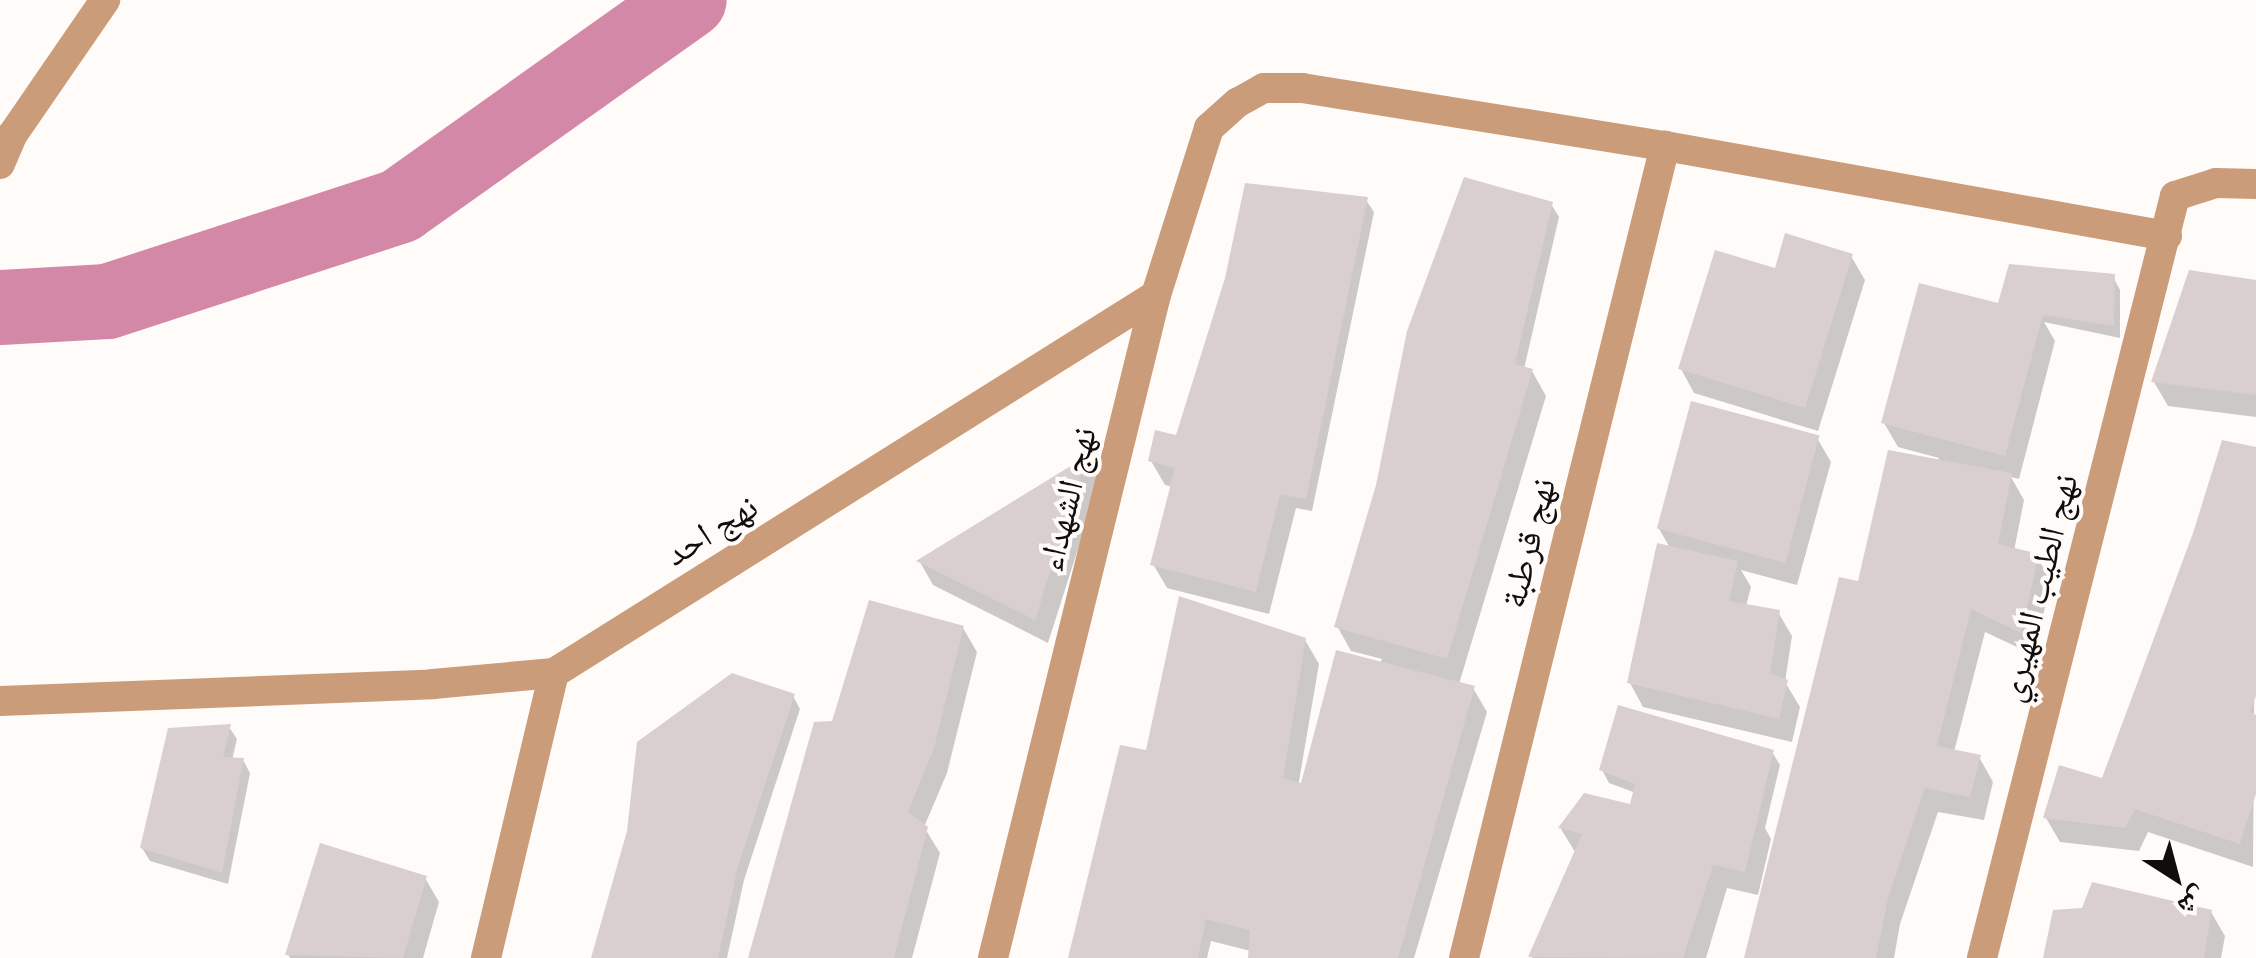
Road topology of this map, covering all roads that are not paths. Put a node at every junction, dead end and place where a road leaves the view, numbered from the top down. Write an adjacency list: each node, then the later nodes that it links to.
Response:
1 (104, 0): 3 (street)
2 (1665, 146): 5 (street); 6 (street, نهج الشهداء); 11 (street, نهج قرطبة)
3 (0, 164)
4 (2256, 184): 5 (street, نهج الطيب المهيري)
5 (2167, 236): 12 (street, نهج الطيب المهيري)
6 (1156, 295): 7 (street, نهج احد); 10 (street, نهج الشهداء)
7 (554, 673): 8 (street); 9 (street)
8 (0, 701)
9 (486, 958)
10 (994, 958)
11 (1464, 958)
12 (1982, 958)

